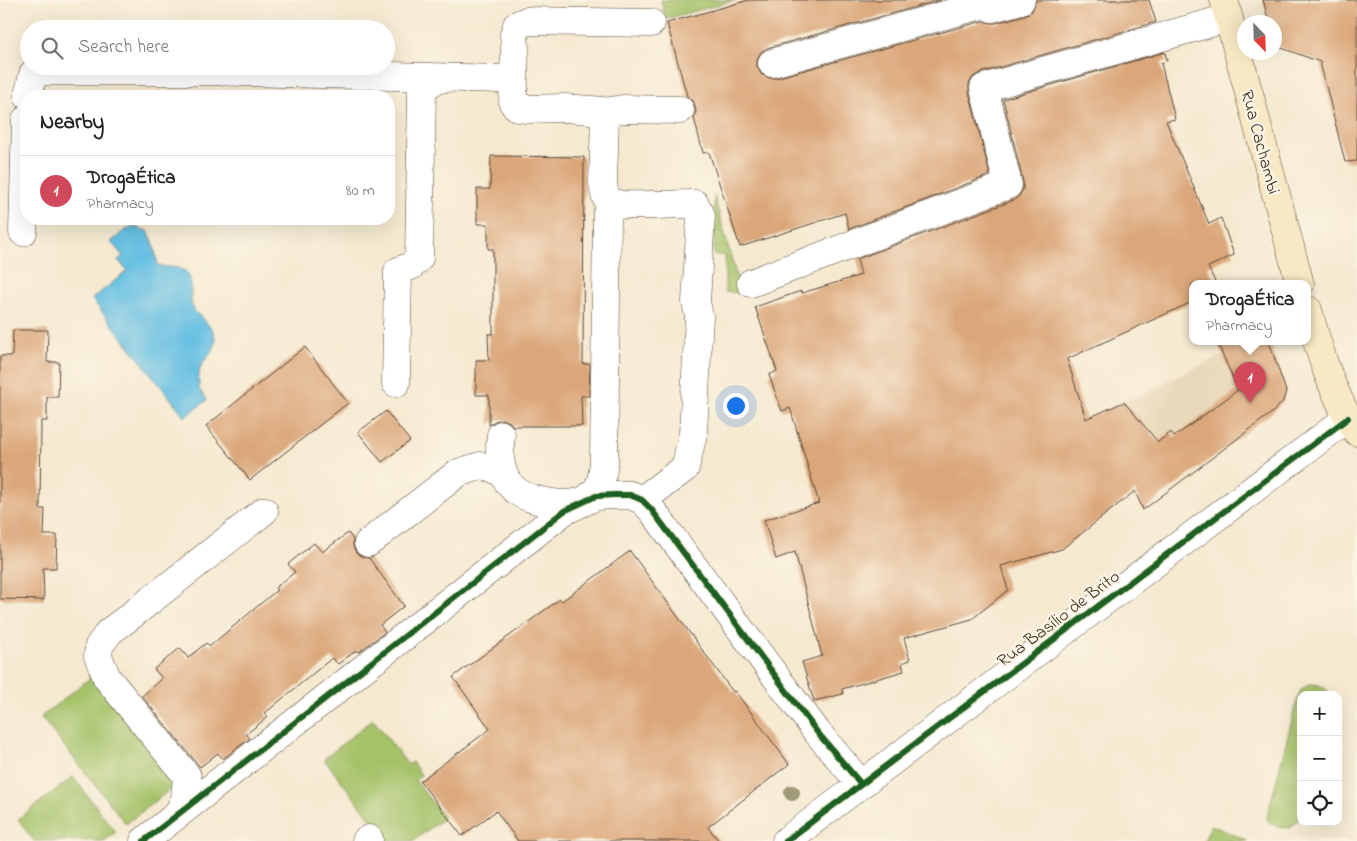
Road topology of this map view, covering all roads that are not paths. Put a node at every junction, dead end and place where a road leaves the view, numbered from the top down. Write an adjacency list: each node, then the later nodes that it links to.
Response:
1 (1021, 0): 4 (street)
2 (1230, 14): 15 (street, Rua Cachambi); 16 (street)
3 (651, 24): 8 (street)
4 (772, 63)
5 (33, 75): 9 (street)
6 (344, 75): 7 (street)
7 (444, 78): 8 (street); 18 (street)
8 (514, 87): 11 (street)
9 (29, 90)
10 (680, 110): 11 (street)
11 (606, 116): 12 (street)
12 (615, 203): 22 (street); 23 (street)
13 (22, 225): 14 (street)
14 (22, 232)
15 (1299, 280)
16 (752, 283)
17 (1311, 320): 19 (street)
18 (396, 383)
19 (1352, 425): 26 (street, Rua Basílio de Brito)
20 (501, 434): 21 (street)
21 (504, 473): 23 (street); 25 (street)
22 (642, 500): 23 (street); 26 (street)
23 (582, 502): 27 (street)
24 (264, 511): 27 (street)
25 (368, 543)
26 (861, 784): 29 (street, Rua Basílio de Brito)
27 (178, 814): 28 (street)
28 (144, 841)
29 (786, 841)

